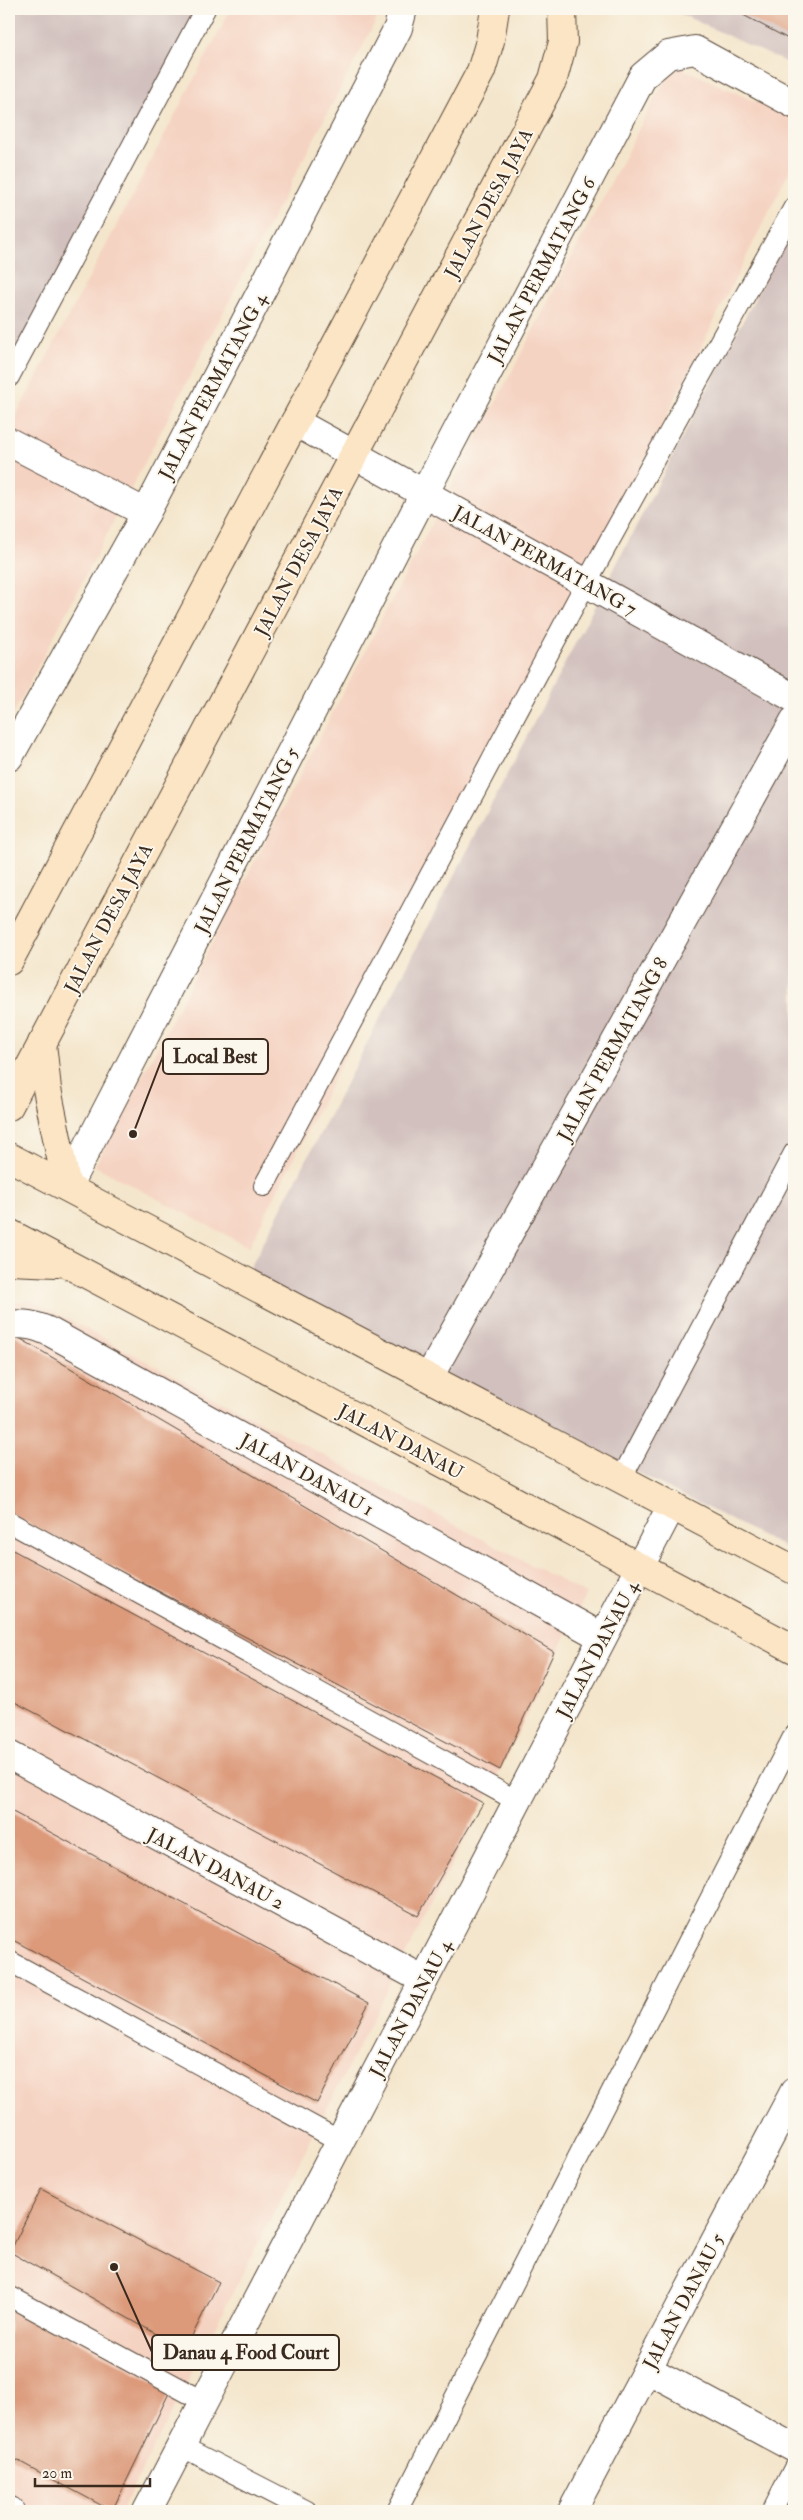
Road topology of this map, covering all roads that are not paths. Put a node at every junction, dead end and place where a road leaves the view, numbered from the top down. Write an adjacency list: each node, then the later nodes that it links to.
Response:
1 (204, 9): 7 (lane)
2 (403, 9): 12 (street, JALAN PERMATANG 4)
3 (495, 9): 8 (main road)
4 (562, 9): 10 (main road, JALAN DESA JAYA)
5 (794, 104): 11 (street, JALAN PERMATANG 6)
6 (794, 207): 13 (lane)
7 (9, 377)
8 (294, 422): 10 (street, JALAN PERMATANG 7); 17 (main road)
9 (9, 442): 12 (street)
10 (354, 454): 11 (street, JALAN PERMATANG 7); 18 (main road, JALAN DESA JAYA)
11 (424, 494): 13 (street, JALAN PERMATANG 7); 23 (street, JALAN PERMATANG 5)
12 (146, 513): 16 (street, JALAN PERMATANG 4)
13 (586, 583): 14 (street, JALAN PERMATANG 7); 22 (lane)
14 (794, 698)
15 (794, 720): 28 (street, JALAN PERMATANG 8)
16 (9, 757)
17 (10, 959)
18 (42, 1043): 19 (main road, JALAN DESA JAYA); 23 (main road)
19 (9, 1106)
20 (794, 1153): 29 (lane)
21 (9, 1157): 23 (main road)
22 (264, 1186)
23 (67, 1187): 28 (main road)
24 (9, 1233): 26 (main road, JALAN DANAU)
25 (9, 1262): 26 (main road)
26 (66, 1263): 32 (main road, JALAN DANAU)
27 (9, 1325): 34 (street, JALAN DANAU 1)
28 (429, 1377): 29 (main road)
29 (621, 1478): 30 (main road)
30 (672, 1505): 32 (street, JALAN DANAU 4); 33 (main road)
31 (9, 1522): 38 (lane)
32 (639, 1567): 34 (street, JALAN DANAU 4); 35 (main road, JALAN DANAU)
33 (794, 1570)
34 (602, 1638): 38 (street, JALAN DANAU 4)
35 (794, 1649)
36 (794, 1735): 51 (lane)
37 (9, 1755): 40 (street, JALAN DANAU 2)
38 (518, 1801): 40 (street, JALAN DANAU 4)
39 (9, 1962): 42 (lane)
40 (424, 1980): 42 (street, JALAN DANAU 4)
41 (794, 2092): 44 (street, JALAN DANAU 5)
42 (340, 2141): 45 (street, JALAN DANAU 4)
43 (9, 2296): 45 (lane)
44 (647, 2369): 47 (street); 52 (street, JALAN DANAU 5)
45 (204, 2402): 46 (street, JALAN DANAU 4)
46 (181, 2446): 49 (street, JALAN DANAU 4); 50 (lane)
47 (794, 2448)
48 (794, 2468): 53 (lane)
49 (148, 2511)
50 (306, 2511)
51 (397, 2511)
52 (572, 2511)
53 (772, 2511)

